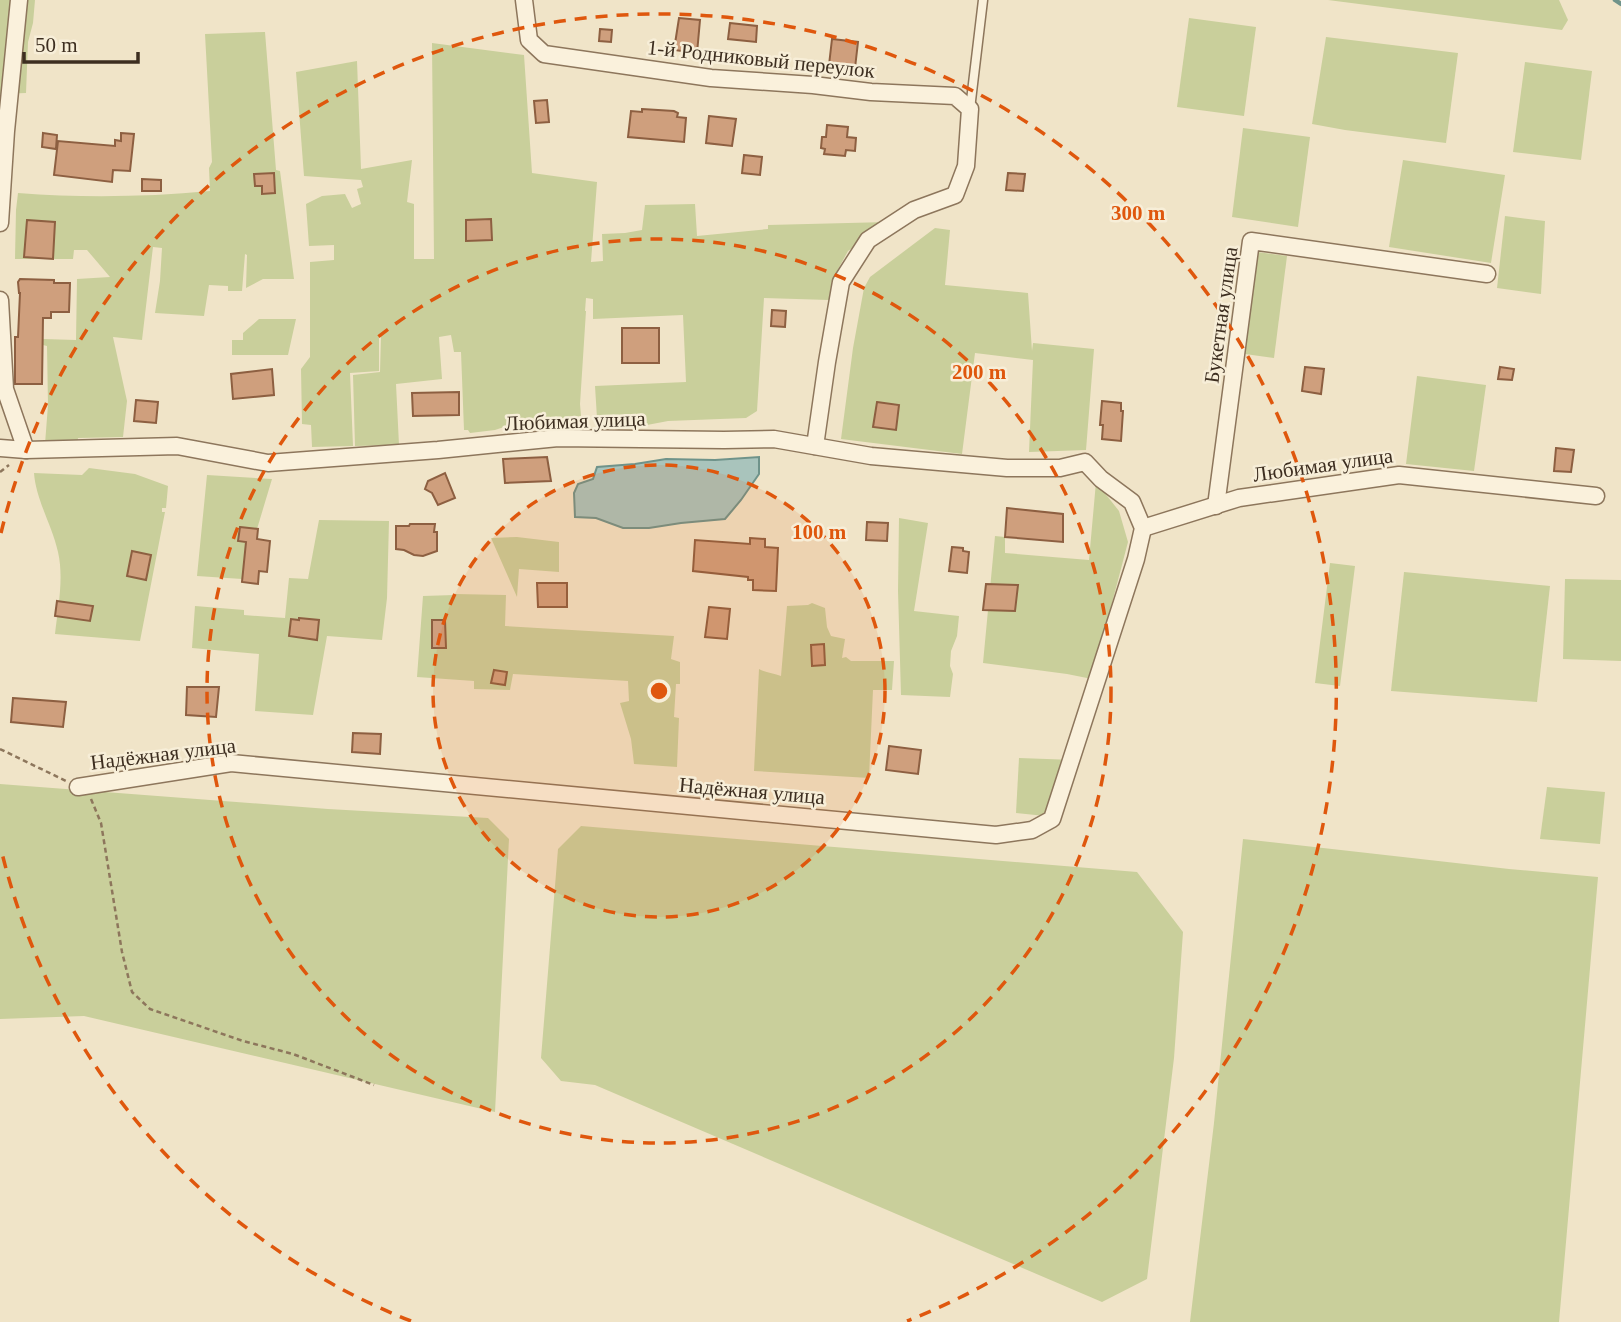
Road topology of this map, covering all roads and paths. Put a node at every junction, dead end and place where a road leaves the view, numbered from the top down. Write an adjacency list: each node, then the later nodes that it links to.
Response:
1 (19, 0): 4 (street)
2 (524, 0): 5 (street, 1-й Родниковый переулок)
3 (983, 0): 5 (lane)
4 (4, 108): 6 (street)
5 (970, 109): 9 (street)
6 (0, 223)
7 (1487, 274): 13 (street, Букетная улица)
8 (0, 300): 11 (street)
9 (815, 446): 11 (street, Любимая улица); 14 (street, Любимая улица)
10 (0, 448): 11 (street, Любимая улица)
11 (26, 450)
12 (1596, 496): 13 (street, Любимая улица)
13 (1216, 506): 14 (street, Любимая улица)
14 (1143, 528): 16 (street, Надёжная улица)
15 (0, 749): 16 (path)
16 (78, 787): 17 (path)
17 (374, 1085)

